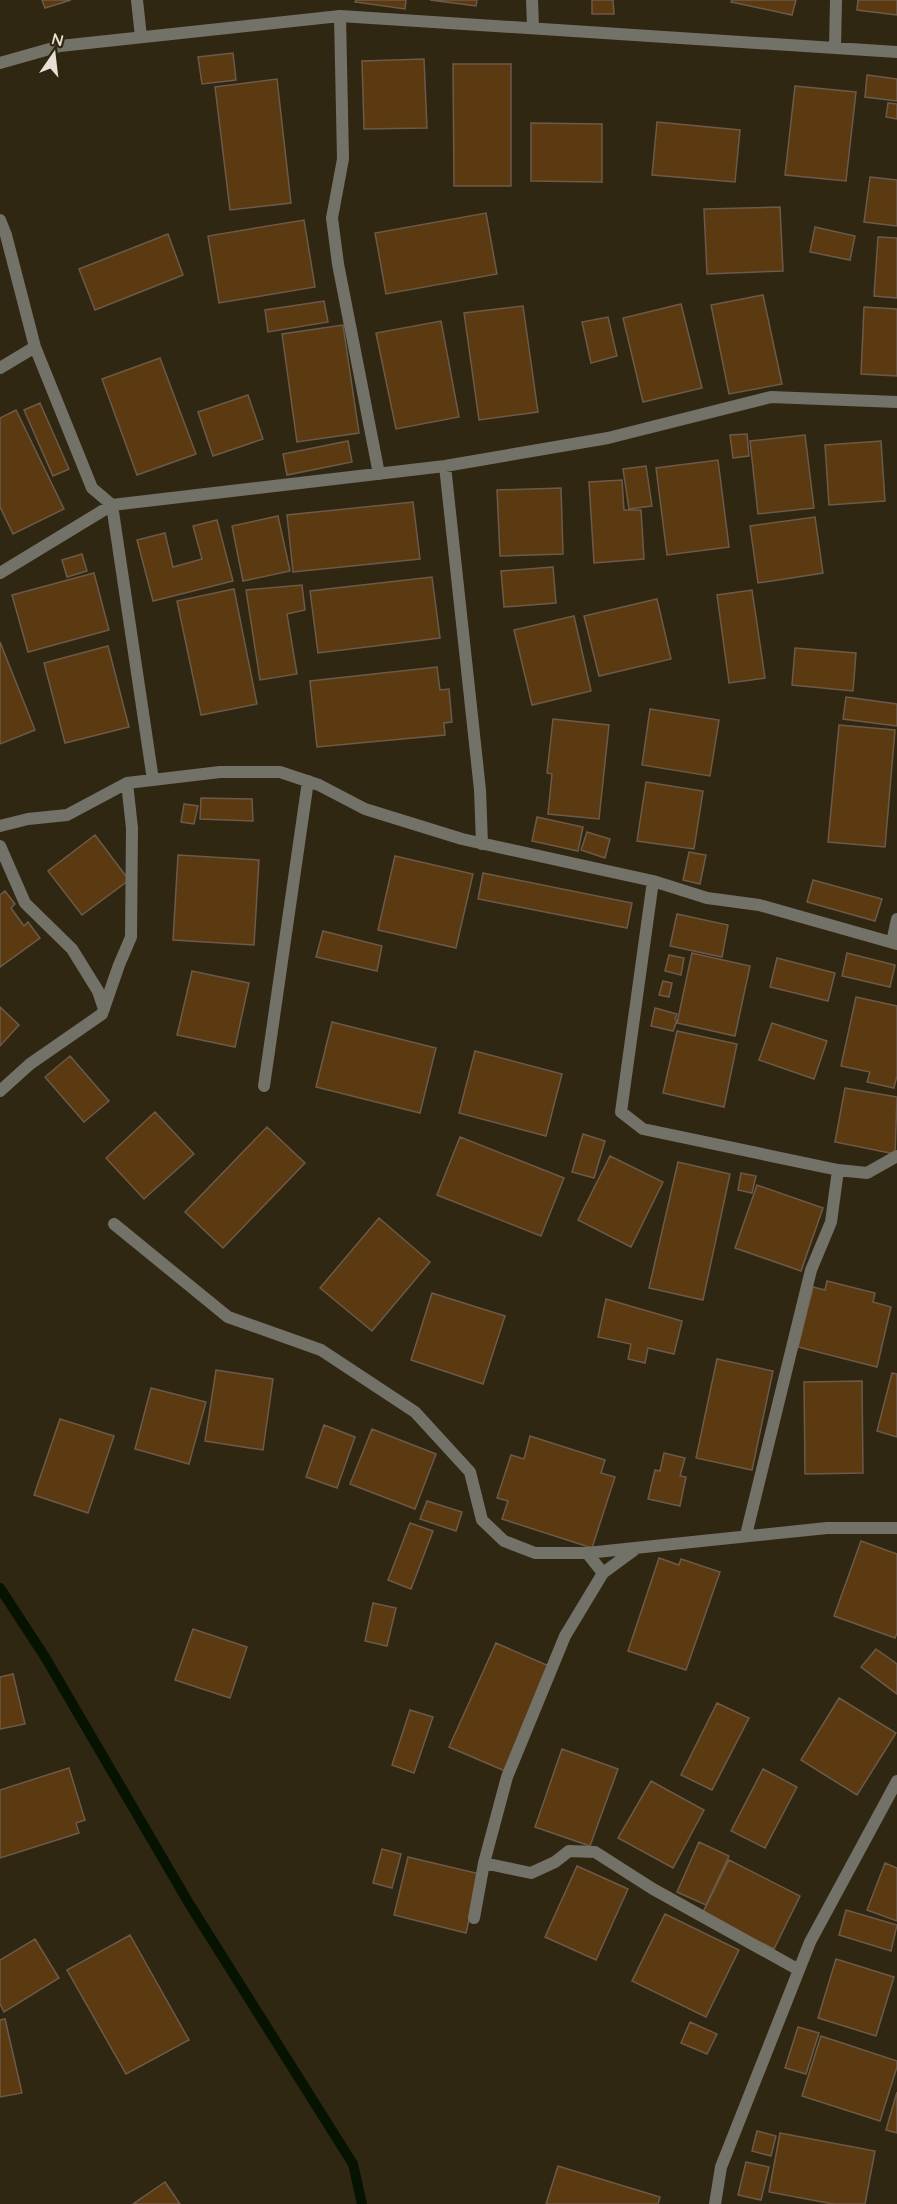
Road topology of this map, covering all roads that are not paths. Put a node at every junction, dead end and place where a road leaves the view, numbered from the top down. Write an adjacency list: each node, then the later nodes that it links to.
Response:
1 (137, 0): 6 (street)
2 (532, 0): 5 (street)
3 (836, 0): 7 (street)
4 (340, 16): 5 (street); 6 (street); 15 (street)
5 (533, 27): 7 (street)
6 (141, 37): 9 (street)
7 (835, 48): 8 (street)
8 (897, 52)
9 (0, 63)
10 (0, 220): 11 (street)
11 (35, 347): 12 (street); 16 (street)
12 (0, 368)
13 (897, 402): 14 (street)
14 (445, 466): 15 (street); 22 (street)
15 (380, 474): 16 (street)
16 (112, 505): 17 (street); 18 (street)
17 (0, 573)
18 (153, 780): 19 (street); 20 (street)
19 (308, 782): 22 (street); 28 (street)
20 (127, 783): 21 (street); 27 (street)
21 (0, 826)
22 (482, 844): 24 (street)
23 (0, 846): 27 (street)
24 (652, 881): 26 (street); 31 (street)
25 (897, 919): 26 (street)
26 (895, 943)
27 (104, 1009): 29 (street)
28 (264, 1086)
29 (0, 1091)
30 (897, 1156): 31 (street)
31 (838, 1170): 34 (street)
32 (114, 1224): 36 (street)
33 (897, 1528): 34 (street)
34 (746, 1535): 35 (street)
35 (639, 1547): 36 (street); 37 (street)
36 (587, 1552): 37 (street)
37 (603, 1573): 39 (street)
38 (897, 1780): 41 (street)
39 (484, 1863): 40 (street); 41 (street)
40 (474, 1918)
41 (799, 1970): 42 (street)
42 (715, 2204)

